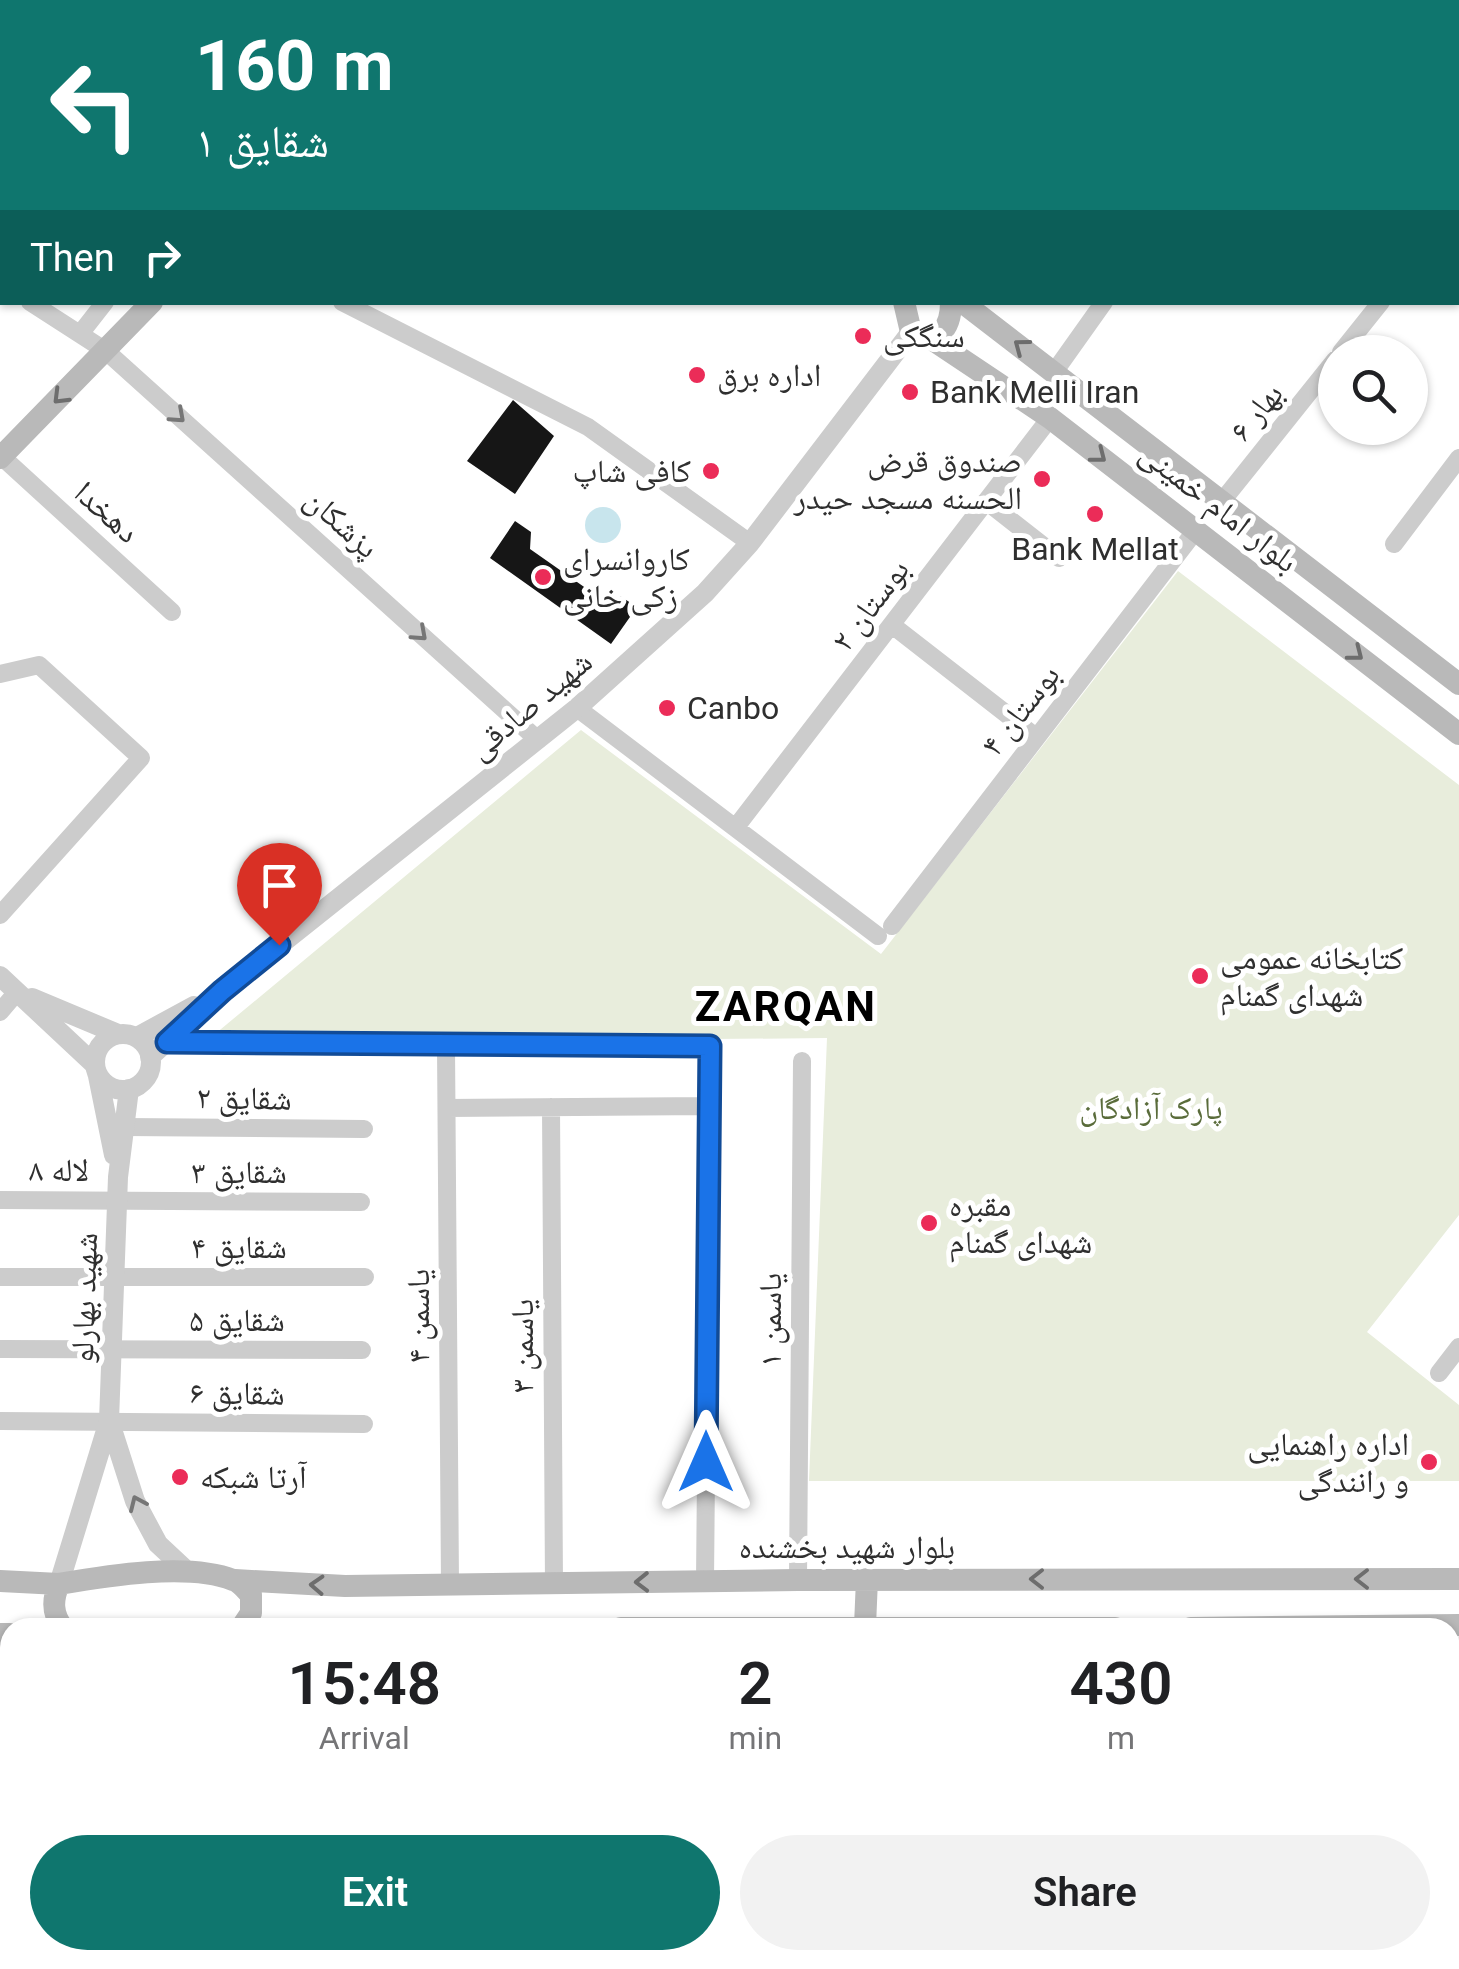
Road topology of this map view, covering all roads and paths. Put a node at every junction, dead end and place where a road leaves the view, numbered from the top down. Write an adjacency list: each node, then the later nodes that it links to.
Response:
1 (35, 305): 10 (street, پزشکان)
2 (103, 305): 10 (street)
3 (149, 305): 13 (main road)
4 (348, 305): 22 (street)
5 (906, 305): 12 (main road)
6 (951, 305): 12 (main road)
7 (966, 305): 14 (main road, بلوار امام خمینی, one-way to 7)
8 (1102, 305): 14 (street)
9 (1379, 305): 11 (street)
10 (80, 334): 13 (street, پزشکان)
11 (1355, 335)
12 (922, 336): 16 (main road, بلوار امام خمینی); 22 (street, شهید صادقی)
13 (106, 351): 17 (main road, one-way to 17); 32 (street, پزشکان, one-way to 32)
14 (1055, 372): 19 (main road, بلوار امام خمینی)
15 (1318, 381): 19 (street, بهار ۶)
16 (1050, 418): 20 (street, بوستان ۲); 21 (main road, بلوار امام خمینی, one-way to 21)
17 (1, 457): 25 (street, دهخدا)
18 (1459, 458): 23 (street)
19 (1223, 500): 28 (main road, بلوار امام خمینی)
20 (986, 501): 24 (street); 26 (street, بوستان ۲)
21 (1196, 530): 30 (main road, بلوار امام خمینی, one-way to 30); 31 (street, بوستان ۴)
22 (750, 543): 29 (street, شهید صادقی)
23 (1394, 544)
24 (1058, 558)
25 (172, 612)
26 (892, 625): 31 (street); 33 (street, بوستان ۲)
27 (0, 674): 34 (street)
28 (1459, 684)
29 (577, 708): 32 (street, شهید صادقی); 33 (street)
30 (1459, 734)
31 (1036, 737): 33 (street, بوستان ۴)
32 (538, 740): 36 (street, شهید صادقی)
33 (736, 827)
34 (0, 914)
35 (0, 976): 37 (street)
36 (222, 991): 39 (street); 40 (street)
37 (16, 992): 38 (street); 39 (street); 44 (street)
38 (0, 1012)
39 (127, 1036): 42 (street); 44 (street)
40 (167, 1042): 41 (street); 42 (street)
41 (446, 1046): 46 (street); 48 (street, یاسمن ۴)
42 (150, 1056): 45 (street)
43 (802, 1061): 69 (street, یاسمن ۱)
44 (96, 1070): 45 (street); 51 (street)
45 (130, 1089): 49 (street)
46 (709, 1106): 47 (street); 72 (street)
47 (551, 1107): 48 (street); 75 (street, یاسمن ۳)
48 (446, 1108): 74 (street, یاسمن ۴)
49 (124, 1126): 50 (street, شقایق ۲); 51 (street)
50 (364, 1129)
51 (118, 1176): 53 (street, شهید بهارلو)
52 (0, 1200): 53 (street, لاله ۸)
53 (117, 1201): 54 (street, شقایق ۳); 57 (street, شهید بهارلو)
54 (361, 1202)
55 (0, 1277): 57 (street, شقایق ۴)
56 (364, 1277): 57 (street, شقایق ۴)
57 (114, 1278): 60 (street, شهید بهارلو)
58 (1459, 1346): 62 (street)
59 (0, 1349): 60 (street, شقایق ۵)
60 (112, 1350): 61 (street, شقایق ۵); 63 (street, شهید بهارلو)
61 (362, 1350)
62 (1439, 1373)
63 (109, 1421): 64 (street, شقایق ۶); 65 (street, شقایق ۶); 66 (street, one-way to 63); 73 (street)
64 (0, 1422)
65 (364, 1424)
66 (188, 1572): 68 (main road, بلوار شهید بخشنده); 73 (main road, بلوار شهید بخشنده)
67 (1459, 1579): 70 (main road, بلوار شهید بخشنده, one-way to 70)
68 (235, 1580): 74 (main road, بلوار شهید بخشنده, one-way to 68); 77 (main road)
69 (798, 1580): 70 (main road, بلوار شهید بخشنده); 72 (main road, بلوار شهید بخشنده)
70 (867, 1580): 78 (main road)
71 (0, 1581): 73 (main road)
72 (705, 1581): 75 (main road, بلوار شهید بخشنده, one-way to 75)
73 (60, 1584): 76 (main road)
74 (450, 1584): 75 (main road, بلوار شهید بخشنده)
75 (554, 1584)
76 (56, 1618)
77 (248, 1618)
78 (865, 1618)

